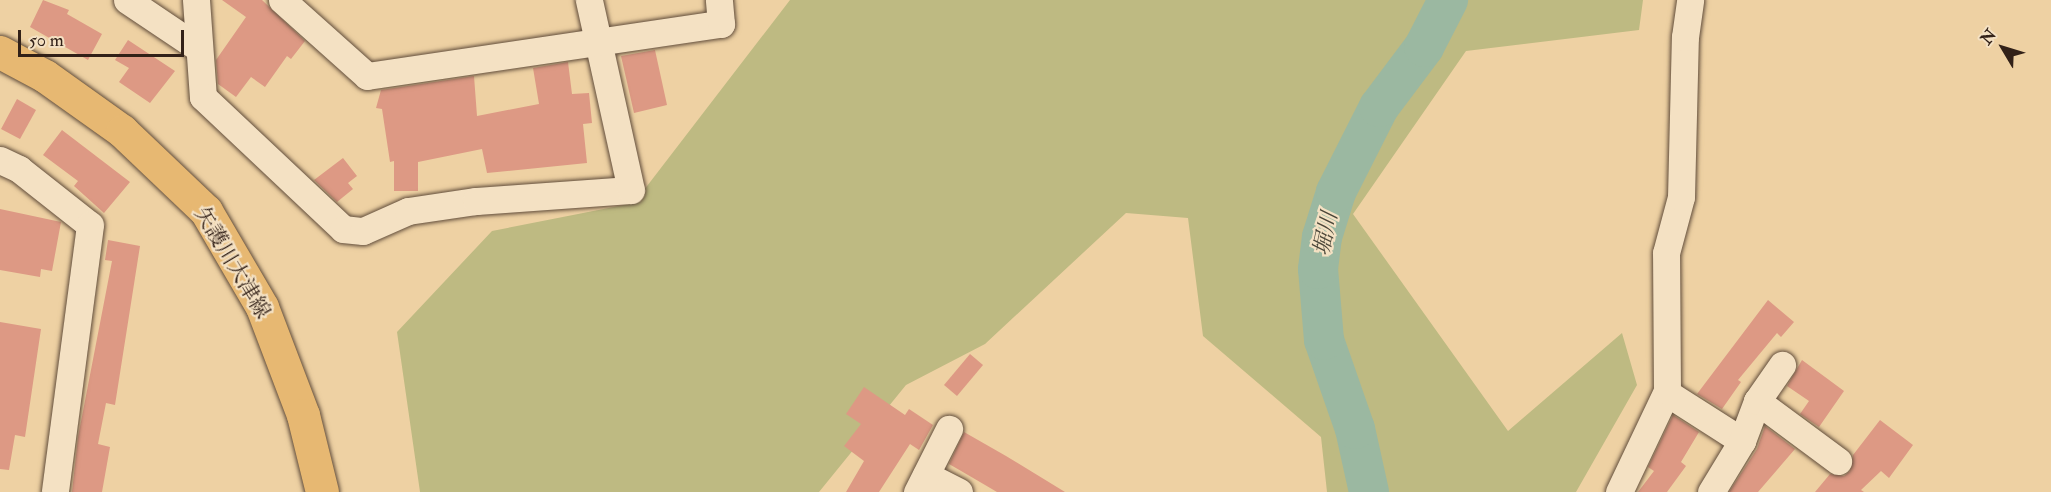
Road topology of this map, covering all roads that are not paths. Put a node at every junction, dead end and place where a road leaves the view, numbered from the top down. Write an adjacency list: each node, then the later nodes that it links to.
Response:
1 (127, 0): 8 (street)
2 (196, 0): 8 (street)
3 (282, 0): 7 (street)
4 (589, 0): 7 (street)
5 (719, 0): 7 (street)
6 (1690, 0): 12 (street)
7 (599, 40): 8 (street)
8 (197, 46)
9 (0, 52): 19 (main road, 矢護川大津線)
10 (0, 160): 18 (street)
11 (1782, 365): 13 (street)
12 (1667, 393): 15 (street); 21 (street)
13 (1757, 401): 15 (street); 16 (street)
14 (949, 429): 17 (street)
15 (1742, 441): 22 (street)
16 (1838, 461)
17 (922, 483): 20 (street)
18 (55, 492)
19 (322, 492)
20 (959, 492)
21 (1619, 492)
22 (1711, 492)

